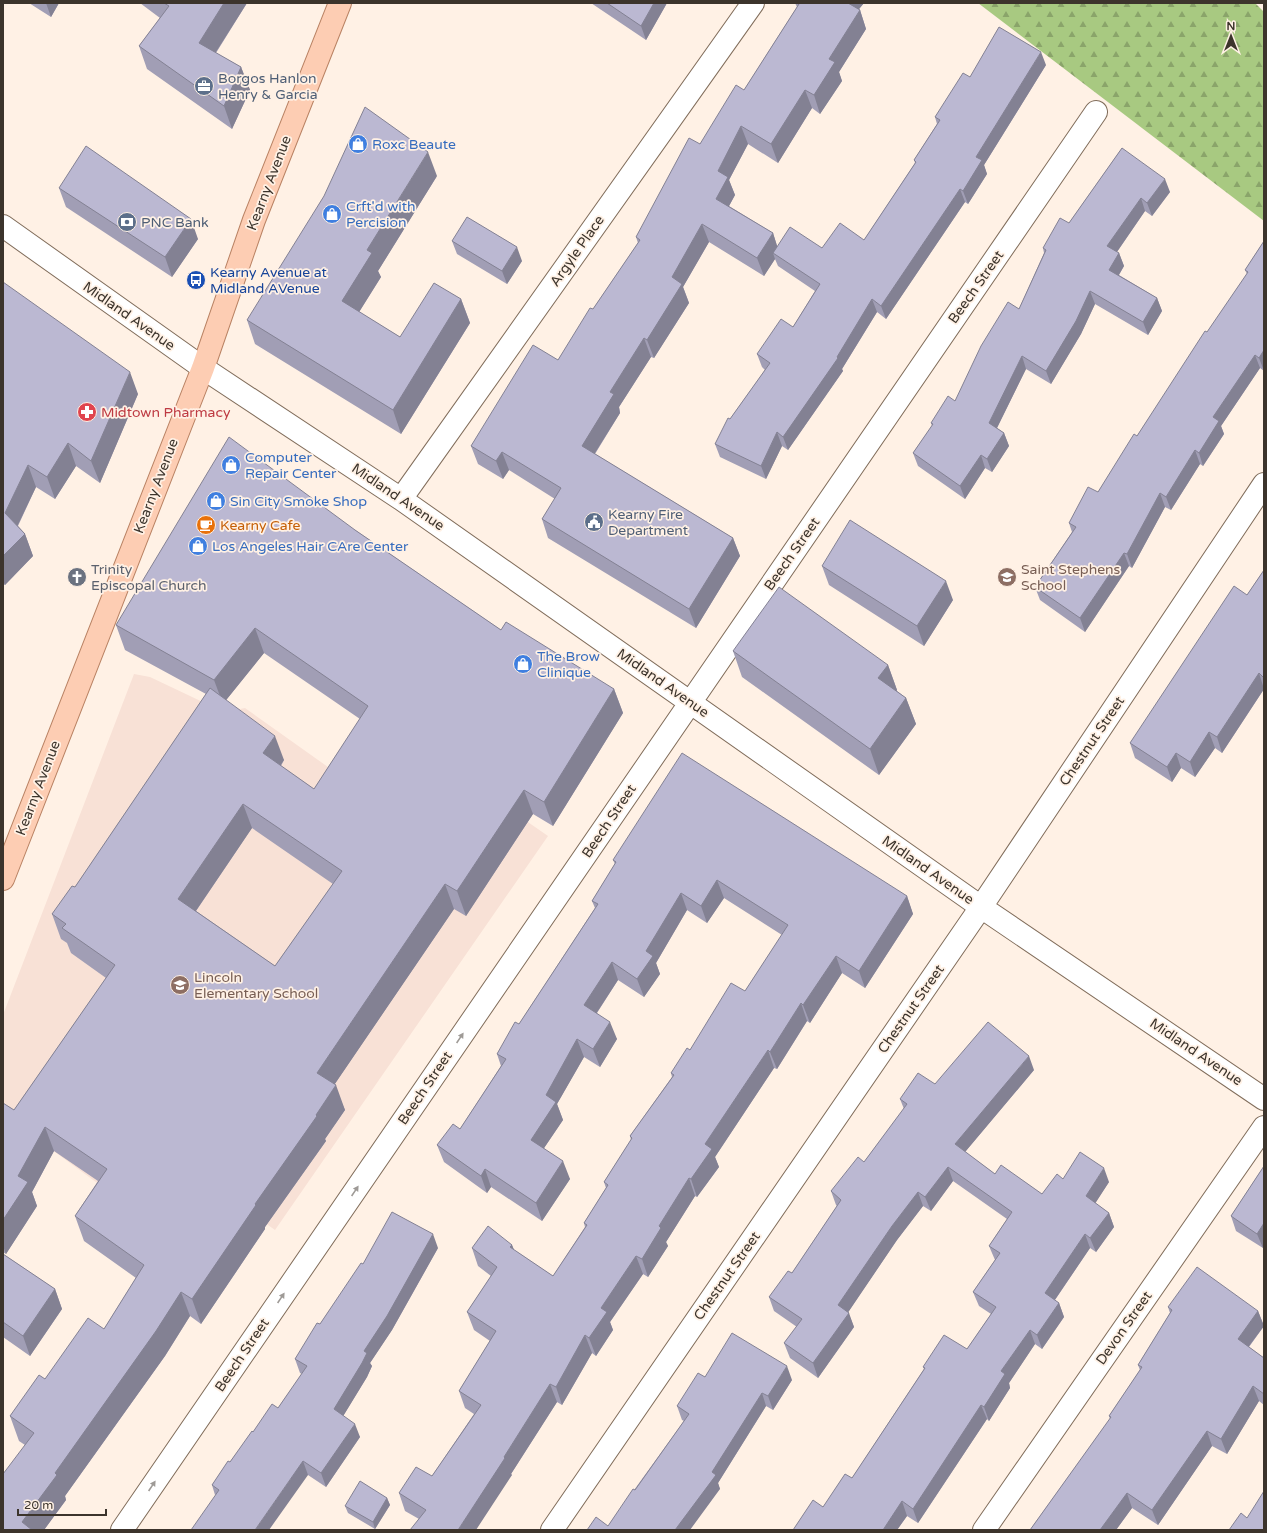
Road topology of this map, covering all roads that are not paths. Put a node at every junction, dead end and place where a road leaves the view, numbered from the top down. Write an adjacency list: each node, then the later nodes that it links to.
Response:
1 (340, 3): 5 (main road, Kearny Avenue)
2 (753, 3): 7 (street, Argyle Place)
3 (1096, 112): 8 (street, Beech Street)
4 (3, 226): 5 (street, Midland Avenue)
5 (202, 368): 7 (street, Midland Avenue); 9 (main road, Kearny Avenue)
6 (1264, 484): 10 (street, Chestnut Street)
7 (402, 499): 8 (street, Midland Avenue)
8 (690, 702): 10 (street, Midland Avenue); 13 (street, Beech Street, one-way to 8)
9 (3, 879)
10 (981, 907): 11 (street, Midland Avenue); 14 (street, Chestnut Street)
11 (1264, 1098)
12 (1264, 1127): 15 (street, Devon Street)
13 (122, 1530)
14 (552, 1530)
15 (984, 1530)

